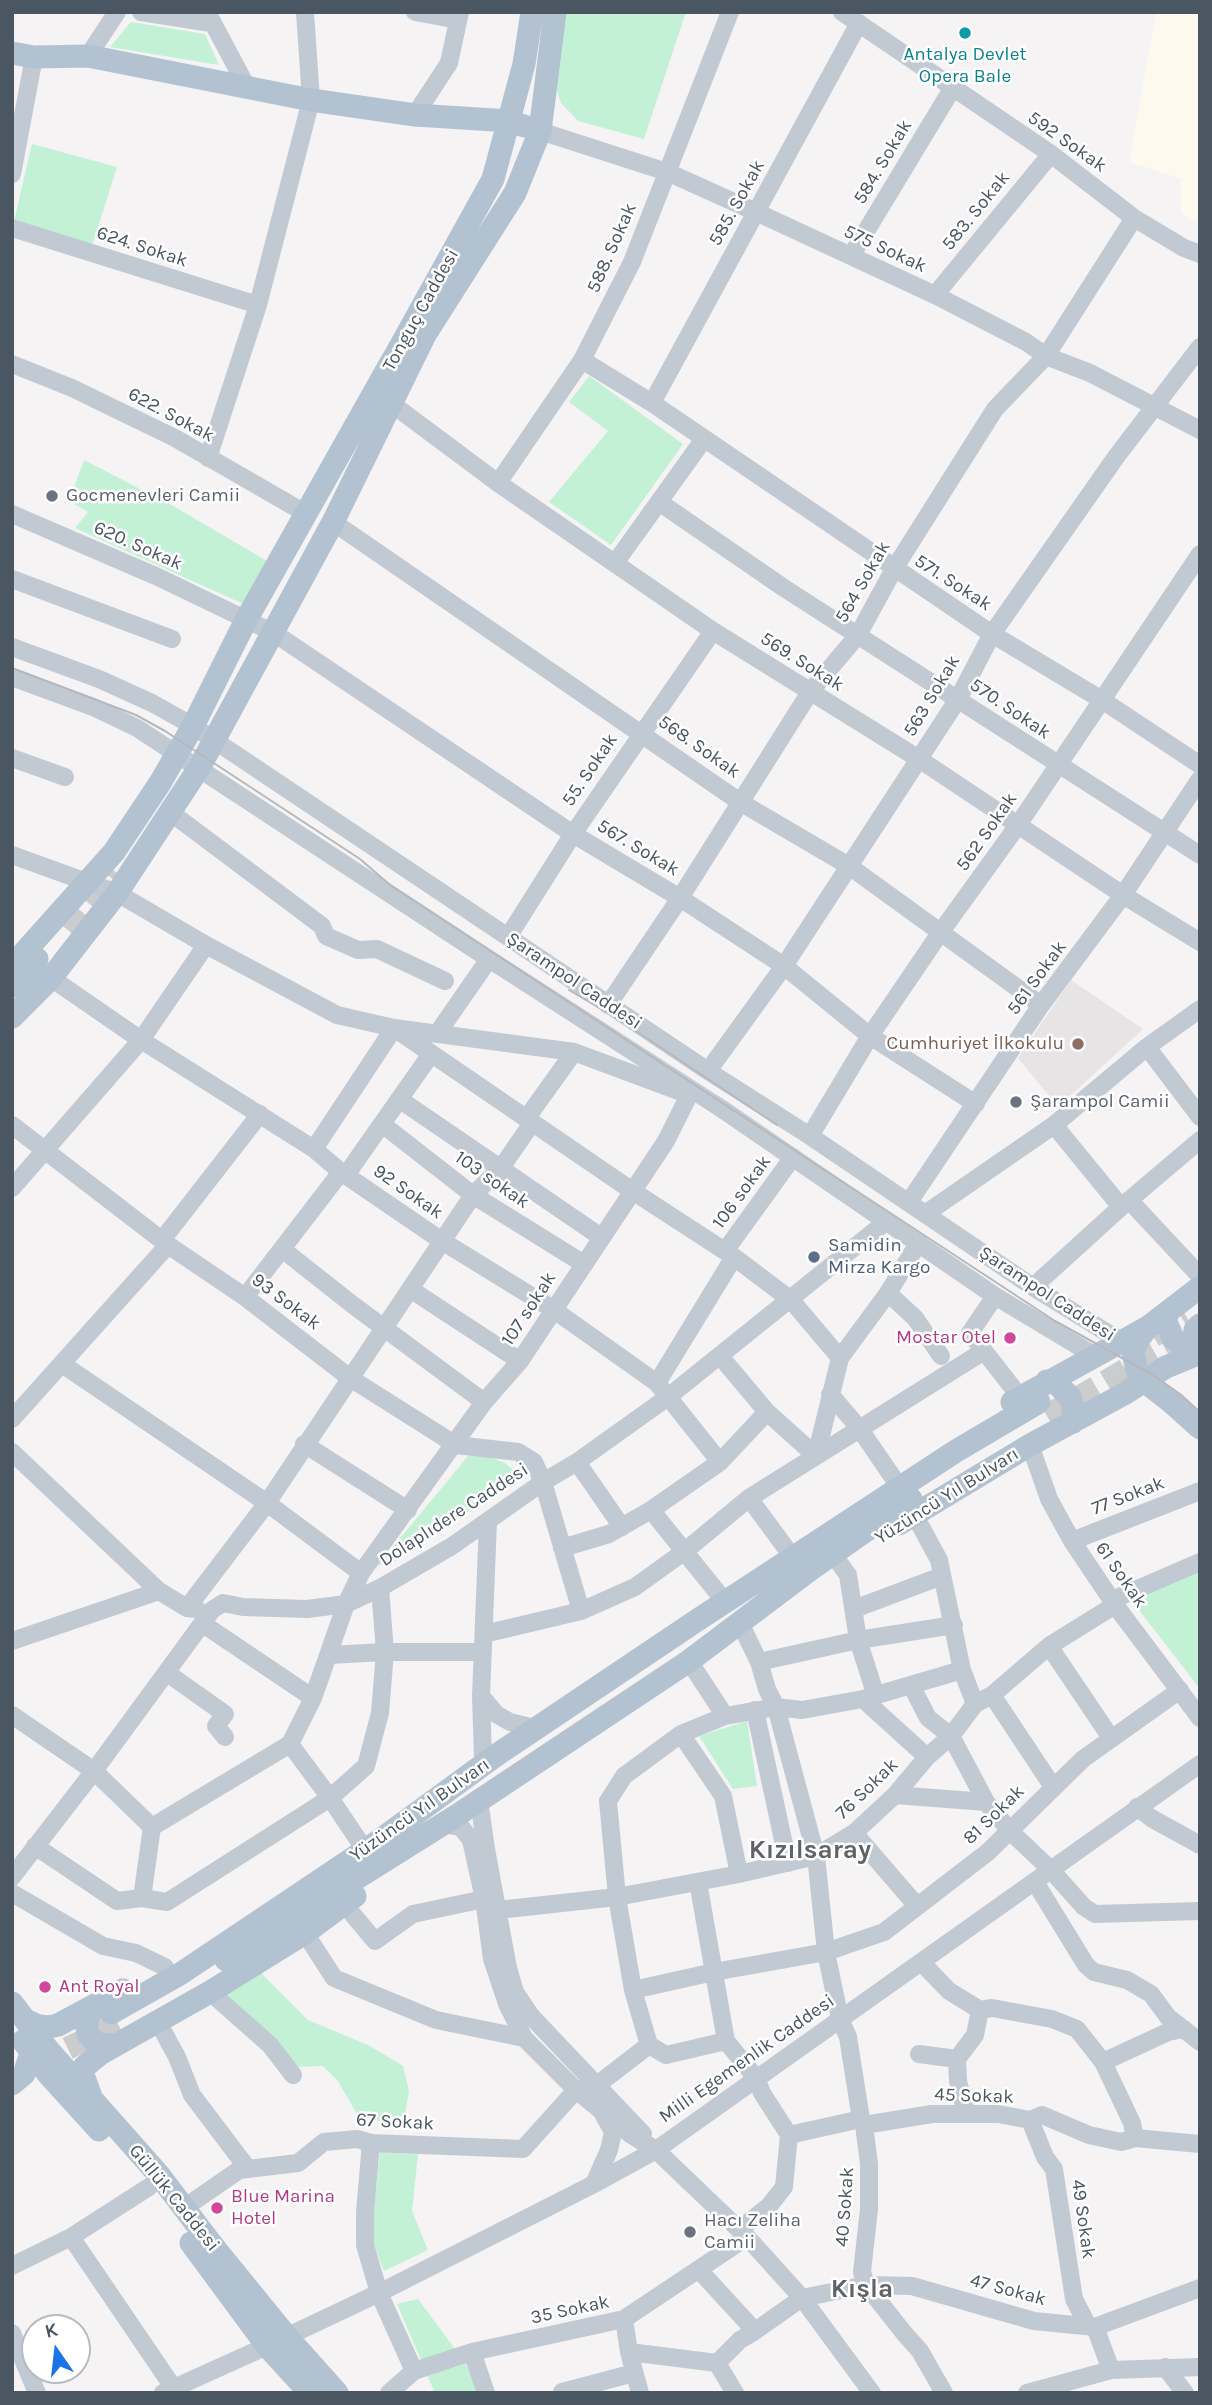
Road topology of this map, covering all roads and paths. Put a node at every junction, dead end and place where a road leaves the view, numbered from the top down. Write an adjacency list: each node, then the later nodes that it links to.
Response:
1 (117, 12): 14 (street)
2 (141, 12): 10 (street)
3 (305, 12): 17 (street)
4 (415, 12): 9 (street)
5 (532, 12): 19 (main road, Tonguç Caddesi)
6 (555, 12): 20 (main road)
7 (730, 12): 22 (street, 588. Sokak)
8 (842, 12): 11 (street, 592 Sokak)
9 (459, 16): 18 (street)
10 (209, 18): 15 (street)
11 (859, 23): 16 (street, 592 Sokak); 24 (street, 585. Sokak)
12 (12, 38): 14 (main road)
13 (23, 55): 14 (main road); 23 (street)
14 (80, 57): 15 (main road)
15 (248, 89): 17 (main road)
16 (952, 89): 21 (street, 592 Sokak); 28 (street, 584. Sokak)
17 (311, 100): 18 (main road); 31 (street)
18 (415, 115): 19 (main road)
19 (510, 121): 20 (main road); 34 (main road, Tonguç Caddesi)
20 (540, 131): 22 (street, 575 Sokak); 39 (main road)
21 (1051, 154): 25 (street, 592 Sokak); 30 (street, 583. Sokak)
22 (667, 172): 24 (street, 575 Sokak); 35 (street, 588. Sokak)
23 (12, 174)
24 (756, 212): 28 (street, 575 Sokak); 37 (street, 585. Sokak)
25 (1134, 218): 27 (street, 592 Sokak); 33 (street, 564 Sokak)
26 (12, 228): 31 (street, 624. Sokak)
27 (1192, 251): 29 (street, 592 Sokak)
28 (851, 256): 30 (street, 575 Sokak)
29 (1200, 267)
30 (935, 295): 33 (street, 575 Sokak)
31 (258, 305): 42 (street)
32 (1200, 347): 38 (street, 563 Sokak)
33 (1046, 356): 38 (street, 575 Sokak); 50 (street, 564 Sokak)
34 (393, 359): 39 (main road, Tonguç Caddesi); 45 (main road)
35 (582, 360): 37 (street, 571. Sokak); 43 (street, 588. Sokak)
36 (12, 364): 42 (street, 622. Sokak)
37 (652, 403): 41 (street, 571. Sokak)
38 (1156, 405): 40 (street, 575 Sokak); 55 (street, 563 Sokak)
39 (384, 407): 43 (street, 569. Sokak); 47 (main road)
40 (1200, 430)
41 (704, 439): 44 (street); 50 (street, 571. Sokak)
42 (208, 458): 45 (street, 622. Sokak)
43 (498, 483): 49 (street, 569. Sokak)
44 (659, 502): 49 (street); 56 (street, 570. Sokak)
45 (306, 513): 52 (main road)
46 (12, 514): 52 (street, 620. Sokak)
47 (333, 522): 54 (main road); 65 (street, 568. Sokak)
48 (1200, 554): 63 (street, 562 Sokak)
49 (615, 563): 53 (street, 569. Sokak)
50 (894, 569): 55 (street, 571. Sokak); 56 (street, 564 Sokak)
51 (12, 579): 57 (street)
52 (246, 620): 54 (street, 620. Sokak); 64 (main road)
53 (713, 631): 61 (street, 569. Sokak); 65 (street, 55. Sokak)
54 (274, 633): 66 (main road); 79 (street, 567. Sokak)
55 (992, 634): 62 (street, 563 Sokak); 63 (street, 571. Sokak)
56 (858, 635): 61 (street, 564 Sokak); 62 (street, 570. Sokak)
57 (172, 639)
58 (12, 647): 64 (street, Şarampol Caddesi)
59 (245, 654): 64 (main road)
60 (12, 677): 67 (street, Şarampol Caddesi)
61 (810, 692): 69 (street, 569. Sokak); 75 (street, 564 Sokak)
62 (958, 699): 69 (street, 563 Sokak); 71 (street, 570. Sokak)
63 (1102, 700): 70 (street, 571. Sokak); 71 (street, 562 Sokak)
64 (206, 718): 66 (street, Şarampol Caddesi); 67 (main road)
65 (641, 733): 75 (street, 568. Sokak); 79 (street, 55. Sokak)
66 (214, 740): 72 (main road); 89 (street, Şarampol Caddesi)
67 (177, 754): 72 (street, Şarampol Caddesi); 83 (main road)
68 (12, 758): 73 (street)
69 (919, 759): 77 (street, 569. Sokak); 82 (street, 563 Sokak)
70 (1200, 765)
71 (1058, 766): 77 (street, 562 Sokak); 78 (street, 570. Sokak)
72 (199, 768): 76 (main road); 92 (street, Şarampol Caddesi)
73 (65, 777)
74 (1200, 779): 78 (street, 561 Sokak)
75 (740, 802): 82 (street, 568. Sokak); 86 (street, 564 Sokak)
76 (170, 812): 84 (main road); 96 (street)
77 (1018, 825): 85 (street, 569. Sokak); 88 (street, 562 Sokak)
78 (1164, 833): 81 (street, 570. Sokak); 85 (street, 561 Sokak)
79 (573, 834): 86 (street, 567. Sokak); 89 (street, 55. Sokak)
80 (12, 855): 83 (street)
81 (1200, 855)
82 (849, 866): 88 (street, 568. Sokak); 94 (street, 563 Sokak)
83 (89, 883): 84 (street); 87 (main road)
84 (117, 893): 87 (main road); 91 (street)
85 (1123, 895): 90 (street, 569. Sokak); 100 (street, 561 Sokak)
86 (680, 898): 94 (street, 567. Sokak); 99 (street, 564 Sokak)
87 (70, 928): 93 (main road); 95 (main road); 97 (main road); 98 (main road)
88 (940, 933): 100 (street, 568. Sokak); 105 (street, 562 Sokak)
89 (508, 937): 99 (street, Şarampol Caddesi)
90 (1200, 942)
91 (206, 945): 103 (street); 106 (street)
92 (489, 959): 104 (street); 114 (street, Şarampol Caddesi)
93 (12, 966)
94 (783, 966): 105 (street, 567. Sokak); 110 (street, 563 Sokak)
95 (51, 978): 102 (main road); 106 (street, 92 Sokak)
96 (445, 981)
97 (12, 986)
98 (12, 1000)
99 (608, 1005): 110 (street, Şarampol Caddesi)
100 (1041, 1005): 113 (street, 561 Sokak)
101 (1200, 1009): 107 (street)
102 (12, 1017)
103 (394, 1028): 104 (street); 109 (street); 123 (street)
104 (437, 1034): 108 (street)
105 (870, 1036): 113 (street, 567. Sokak); 121 (street, 562 Sokak)
106 (141, 1040): 115 (street, 92 Sokak); 124 (street)
107 (1147, 1047): 116 (street); 120 (street)
108 (573, 1052): 111 (street); 117 (street)
109 (431, 1054): 112 (street); 117 (street)
110 (708, 1071): 121 (street, Şarampol Caddesi)
111 (689, 1095): 114 (street); 129 (street, 107 sokak)
112 (400, 1099): 118 (street); 126 (street)
113 (976, 1104): 131 (street, 561 Sokak)
114 (722, 1109): 125 (street, Şarampol Caddesi)
115 (260, 1114): 123 (street, 92 Sokak); 137 (street)
116 (1200, 1117)
117 (529, 1121): 126 (street); 129 (street)
118 (382, 1124): 127 (street); 130 (street, 103 sokak)
119 (12, 1125): 124 (street, 93 Sokak)
120 (1054, 1125): 132 (street); 133 (street)
121 (810, 1136): 131 (street, Şarampol Caddesi)
122 (1200, 1140): 132 (street)
123 (314, 1149): 127 (street, 92 Sokak)
124 (46, 1152): 128 (street); 137 (street, 93 Sokak)
125 (793, 1157): 134 (street, Şarampol Caddesi); 140 (street, 106 sokak)
126 (501, 1168): 130 (street); 135 (street)
127 (343, 1174): 136 (street, 92 Sokak); 139 (street)
128 (12, 1188)
129 (631, 1190): 135 (street, 107 sokak); 140 (street)
130 (473, 1195): 136 (street); 141 (street, 103 sokak)
131 (909, 1202): 133 (street, Şarampol Caddesi)
132 (1125, 1203): 142 (street); 143 (street)
133 (925, 1214): 143 (street, Şarampol Caddesi)
134 (887, 1222): 138 (street, Şarampol Caddesi); 149 (street, Dolaplıdere Caddesi)
135 (601, 1237): 141 (street, 107 sokak)
136 (442, 1241): 145 (street); 150 (street, 92 Sokak)
137 (165, 1242): 148 (street, 93 Sokak); 160 (street)
138 (919, 1242): 146 (street); 147 (street, Şarampol Caddesi)
139 (282, 1249): 148 (street); 152 (street)
140 (730, 1254): 149 (street); 163 (street, 106 sokak)
141 (584, 1264): 150 (street, 107 sokak)
142 (1200, 1276)
143 (1033, 1287): 153 (street, Şarampol Caddesi)
144 (1200, 1287): 151 (main road)
145 (410, 1289): 152 (street); 159 (street)
146 (888, 1293): 156 (street); 158 (street)
147 (995, 1296): 154 (street); 157 (street, Şarampol Caddesi)
148 (245, 1297): 161 (street, 93 Sokak)
149 (791, 1300): 155 (street, Dolaplıdere Caddesi); 158 (street)
150 (554, 1310): 159 (street, 107 sokak); 163 (street, 92 Sokak)
151 (1187, 1327): 153 (main road, Yüzüncü Yıl Bulvarı); 162 (main road, Yüzüncü Yıl Bulvarı); 162 (main road)
152 (386, 1328): 161 (street); 167 (street)
153 (1122, 1342): 157 (main road, Yüzüncü Yıl Bulvarı)
154 (984, 1351): 166 (street); 172 (street)
155 (720, 1356): 163 (street, Dolaplıdere Caddesi); 169 (street)
156 (940, 1356)
157 (1095, 1356): 166 (main road, Yüzüncü Yıl Bulvarı)
158 (840, 1358): 164 (street)
159 (520, 1361): 167 (street, 107 sokak)
160 (62, 1364): 170 (street); 185 (street)
161 (350, 1378): 174 (street); 175 (street, 93 Sokak)
162 (1144, 1382): 165 (main road, Yüzüncü Yıl Bulvarı); 168 (main road)
163 (662, 1390): 179 (street, Dolaplıdere Caddesi); 180 (street, 92 Sokak)
164 (830, 1394): 172 (street); 178 (street)
165 (1124, 1394): 168 (main road); 171 (main road, Yüzüncü Yıl Bulvarı)
166 (1038, 1399): 171 (main road); 181 (main road, Yüzüncü Yıl Bulvarı); 201 (main road, Yüzüncü Yıl Bulvarı); 209 (main road, Yüzüncü Yıl Bulvarı)
167 (485, 1402): 175 (street, 107 sokak)
168 (1171, 1402): 173 (main road)
169 (767, 1412): 178 (street); 180 (street)
170 (12, 1419)
171 (1073, 1422): 176 (main road, Yüzüncü Yıl Bulvarı)
172 (859, 1428): 178 (street); 181 (street)
173 (1200, 1428)
174 (304, 1444): 185 (street); 186 (street)
175 (456, 1445): 182 (street, 93 Sokak); 186 (street, 107 sokak)
176 (1030, 1446): 188 (main road, Yüzüncü Yıl Bulvarı); 191 (street, 61 Sokak)
177 (12, 1452): 200 (street)
178 (816, 1456): 184 (street)
179 (577, 1462): 182 (street, Dolaplıdere Caddesi); 190 (street)
180 (720, 1462): 187 (street)
181 (894, 1479): 193 (main road, Yüzüncü Yıl Bulvarı)
182 (543, 1482): 189 (street, Dolaplıdere Caddesi); 192 (street)
183 (1200, 1491): 191 (street, 77 Sokak)
184 (749, 1498): 193 (street); 194 (street)
185 (267, 1503): 197 (street); 204 (street)
186 (408, 1510): 197 (street, 107 sokak)
187 (651, 1510): 190 (street); 194 (street)
188 (914, 1514): 196 (main road, Yüzüncü Yıl Bulvarı); 198 (street)
189 (488, 1521): 199 (street, Dolaplıdere Caddesi); 210 (street)
190 (622, 1527): 192 (street)
191 (1072, 1541): 203 (street, 61 Sokak)
192 (562, 1548): 206 (street)
193 (788, 1551): 201 (main road, Yüzüncü Yıl Bulvarı)
194 (685, 1552): 201 (street); 206 (street)
195 (1200, 1562): 203 (street, 76 Sokak)
196 (840, 1563): 205 (street); 209 (main road, Yüzüncü Yıl Bulvarı)
197 (361, 1573): 202 (street, 107 sokak)
198 (942, 1576): 205 (street); 208 (street)
199 (380, 1588): 202 (street, Dolaplıdere Caddesi); 214 (street)
200 (159, 1591): 204 (street); 211 (street)
201 (726, 1603): 233 (main road, Yüzüncü Yıl Bulvarı)
202 (346, 1604): 207 (street, Dolaplıdere Caddesi); 216 (street, 107 sokak)
203 (1115, 1605): 213 (street, 76 Sokak); 222 (street, 61 Sokak)
204 (187, 1608): 207 (street, Dolaplıdere Caddesi)
205 (854, 1609): 212 (street)
206 (580, 1611): 210 (street)
207 (207, 1617): 220 (street); 226 (street)
208 (954, 1625): 212 (street); 219 (street)
209 (735, 1628): 217 (main road, Yüzüncü Yıl Bulvarı); 218 (street, 40 Sokak)
210 (484, 1634): 215 (street)
211 (12, 1640)
212 (858, 1640): 218 (street); 225 (street)
213 (1049, 1646): 223 (street, 76 Sokak); 237 (street)
214 (385, 1652): 215 (street); 216 (street); 245 (street)
215 (483, 1652): 224 (street)
216 (329, 1655): 226 (street, 107 sokak)
217 (689, 1661): 231 (street); 246 (main road, Yüzüncü Yıl Bulvarı)
218 (759, 1662): 228 (street, 40 Sokak)
219 (962, 1670): 221 (street); 227 (street)
220 (167, 1673): 236 (street); 242 (street)
221 (911, 1685): 225 (street); 235 (street)
222 (1180, 1690): 232 (street, 61 Sokak); 237 (street, 81 Sokak)
223 (992, 1695): 227 (street, 76 Sokak); 243 (street)
224 (481, 1696): 233 (street); 240 (street)
225 (870, 1697): 228 (street); 239 (street)
226 (313, 1698): 238 (street, 107 sokak)
227 (975, 1704): 235 (street, 76 Sokak)
228 (776, 1707): 229 (street); 256 (street, 40 Sokak)
229 (755, 1710): 231 (street); 257 (street)
230 (12, 1715): 242 (street)
231 (725, 1716): 234 (street)
232 (1200, 1718)
233 (538, 1729): 240 (main road, Yüzüncü Yıl Bulvarı)
234 (681, 1734): 260 (street); 264 (street)
235 (951, 1736): 239 (street, 76 Sokak); 247 (street)
236 (225, 1737)
237 (1111, 1738): 243 (street, 81 Sokak)
238 (290, 1744): 245 (street); 250 (street)
239 (927, 1757): 244 (street, 76 Sokak)
240 (489, 1758): 253 (main road); 281 (main road, Yüzüncü Yıl Bulvarı)
241 (1200, 1763): 248 (street, Milli Egemenlik Caddesi)
242 (94, 1771): 250 (street); 255 (street)
243 (1053, 1787): 251 (street, 81 Sokak)
244 (895, 1795): 247 (street); 252 (street, 76 Sokak)
245 (330, 1798): 253 (street); 265 (street)
246 (479, 1800): 249 (main road, Yüzüncü Yıl Bulvarı); 267 (street)
247 (986, 1802): 251 (street)
248 (1137, 1807): 254 (street); 259 (street, Milli Egemenlik Caddesi)
249 (453, 1820): 266 (main road); 267 (street); 281 (main road, Yüzüncü Yıl Bulvarı)
250 (152, 1827): 265 (street)
251 (1011, 1832): 259 (street); 268 (street, 81 Sokak)
252 (855, 1833): 256 (street, 76 Sokak); 268 (street)
253 (359, 1841): 273 (main road)
254 (1200, 1845)
255 (34, 1846): 258 (street); 265 (street)
256 (816, 1856): 257 (street, 76 Sokak); 271 (street, 40 Sokak)
257 (788, 1863): 260 (street, 76 Sokak)
258 (15, 1868)
259 (1050, 1869): 262 (street, Milli Egemenlik Caddesi); 269 (street)
260 (739, 1874): 261 (street, 76 Sokak)
261 (698, 1882): 264 (street, 76 Sokak); 274 (street)
262 (1035, 1882): 272 (street, Milli Egemenlik Caddesi); 282 (street)
263 (12, 1893): 273 (street)
264 (617, 1897): 267 (street, 76 Sokak); 275 (street)
265 (142, 1898)
266 (344, 1904): 267 (street, 76 Sokak); 270 (main road)
267 (491, 1904): 283 (street); 293 (street)
268 (917, 1906): 271 (street, 81 Sokak)
269 (1200, 1911)
270 (305, 1933): 276 (main road); 283 (street)
271 (826, 1952): 274 (street, 81 Sokak); 278 (street, 40 Sokak)
272 (922, 1963): 277 (street); 278 (street, Milli Egemenlik Caddesi)
273 (165, 1967): 281 (main road)
274 (714, 1972): 275 (street, 81 Sokak); 284 (street)
275 (633, 1990): 285 (street)
276 (210, 1992): 280 (main road); 290 (street)
277 (980, 2010): 288 (street); 289 (street)
278 (840, 2019): 291 (street, Milli Egemenlik Caddesi); 300 (street, 40 Sokak)
279 (68, 2020): 281 (main road); 286 (main road); 286 (main road)
280 (158, 2022): 281 (main road); 306 (street)
281 (108, 2028): 286 (main road); 296 (main road)
282 (1194, 2035): 289 (street)
283 (524, 2038): 295 (street)
284 (726, 2041): 285 (street); 291 (street)
285 (649, 2045): 293 (street)
286 (34, 2047): 292 (main road); 294 (main road); 296 (main road, Güllük Caddesi); 308 (main road, Güllük Caddesi)
287 (919, 2054): 288 (street)
288 (957, 2059): 298 (street)
289 (1102, 2062): 302 (street)
290 (293, 2076)
291 (755, 2078): 301 (street); 305 (street, Milli Egemenlik Caddesi)
292 (12, 2084)
293 (597, 2085): 295 (street); 305 (street)
294 (12, 2090)
295 (576, 2090): 297 (street); 303 (street, 67 Sokak)
296 (92, 2098): 309 (main road, Güllük Caddesi)
297 (602, 2111): 305 (street); 307 (street)
298 (966, 2113): 299 (street, 45 Sokak); 300 (street, 45 Sokak)
299 (1030, 2120): 302 (street, 45 Sokak); 319 (street, 49 Sokak)
300 (862, 2122): 301 (street, 45 Sokak); 314 (street, 40 Sokak)
301 (789, 2136): 310 (street, 35 Sokak)
302 (1135, 2138): 304 (street, 45 Sokak)
303 (371, 2143): 306 (street, 67 Sokak); 316 (street)
304 (1200, 2144)
305 (656, 2150): 307 (street, Milli Egemenlik Caddesi); 310 (street)
306 (247, 2169): 309 (street, 67 Sokak)
307 (594, 2184): 316 (street, Milli Egemenlik Caddesi)
308 (149, 2187): 311 (street); 322 (main road, Güllük Caddesi)
309 (184, 2208): 322 (main road, Güllük Caddesi)
310 (743, 2234): 313 (street, 35 Sokak); 317 (street)
311 (71, 2237): 312 (street); 331 (street)
312 (12, 2266)
313 (699, 2270): 318 (street, 35 Sokak); 320 (street)
314 (866, 2285): 317 (street, 47 Sokak); 319 (street, 47 Sokak); 341 (street)
315 (1200, 2288): 319 (street, 47 Sokak)
316 (379, 2293): 322 (street, Milli Egemenlik Caddesi); 329 (street)
317 (802, 2298): 320 (street); 340 (street)
318 (624, 2319): 323 (street); 324 (street, 35 Sokak)
319 (1091, 2327): 328 (street, 49 Sokak)
320 (755, 2331): 325 (street)
321 (12, 2333): 333 (street)
322 (277, 2342): 331 (street, Milli Egemenlik Caddesi); 334 (main road, Güllük Caddesi); 335 (main road, Güllük Caddesi)
323 (629, 2352): 325 (street); 330 (street)
324 (472, 2353): 329 (street, 35 Sokak); 337 (street)
325 (717, 2362): 339 (street)
326 (1165, 2367): 327 (street); 328 (street); 343 (street)
327 (1200, 2367)
328 (1111, 2370): 342 (street)
329 (414, 2371): 336 (street, 35 Sokak)
330 (634, 2373): 332 (street); 338 (street)
331 (171, 2391)
332 (562, 2392)
333 (37, 2393)
334 (310, 2393)
335 (337, 2393)
336 (389, 2393)
337 (486, 2393)
338 (640, 2393)
339 (735, 2393)
340 (872, 2393)
341 (944, 2393)
342 (1027, 2393)
343 (1185, 2393)

